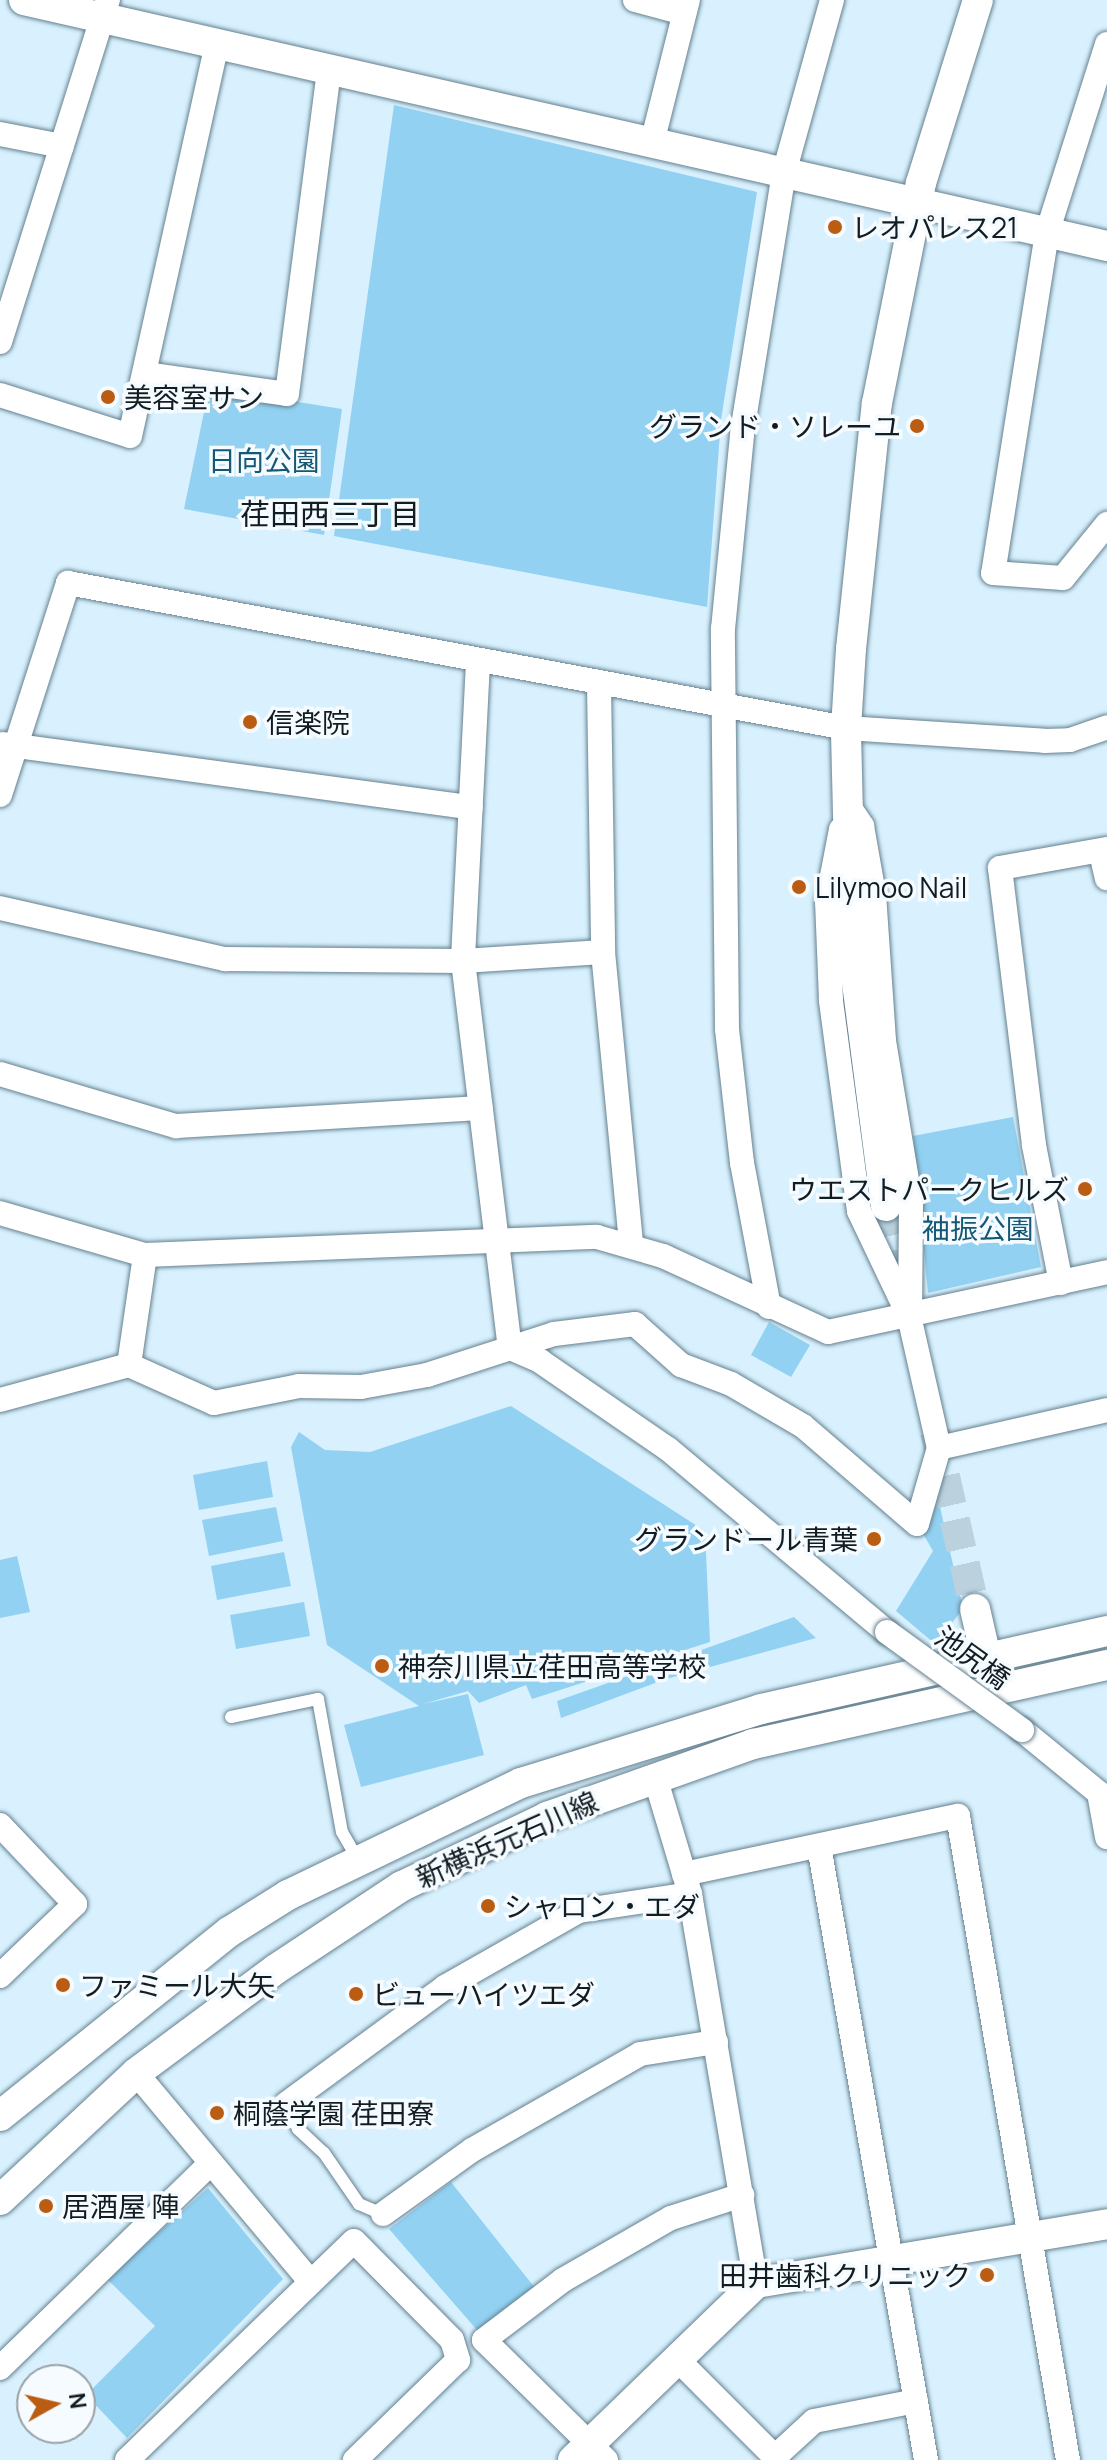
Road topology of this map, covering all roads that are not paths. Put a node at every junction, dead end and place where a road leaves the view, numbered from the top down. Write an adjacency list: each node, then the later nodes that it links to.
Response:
1 (24, 0): 6 (street)
2 (635, 0): 5 (street)
3 (832, 0): 13 (street)
4 (978, 0): 14 (street)
5 (686, 6): 11 (street)
6 (105, 9): 8 (street); 12 (street)
7 (1107, 44): 15 (street)
8 (217, 45): 9 (street); 18 (street)
9 (329, 69): 11 (street); 18 (street)
10 (0, 134): 12 (street)
11 (652, 143): 13 (street)
12 (62, 146): 17 (street)
13 (784, 173): 14 (street); 23 (street)
14 (916, 203): 15 (street); 25 (street)
15 (1047, 233): 16 (street); 20 (street)
16 (1107, 246)
17 (0, 342)
18 (145, 374): 19 (street)
19 (0, 395)
20 (1107, 524)
21 (478, 662): 22 (street); 26 (street); 29 (street)
22 (599, 685): 23 (street); 33 (street)
23 (723, 709): 25 (street); 44 (street)
24 (1107, 727): 25 (street)
25 (846, 728): 28 (street)
26 (8, 744): 27 (street); 29 (street)
27 (0, 795)
28 (847, 802): 37 (street); 45 (street); 45 (street)
29 (471, 807): 34 (street)
30 (1104, 851): 31 (street); 43 (street)
31 (1107, 878)
32 (0, 908): 34 (street)
33 (603, 952): 34 (street); 40 (street)
34 (463, 961): 36 (street)
35 (0, 1074): 36 (street)
36 (480, 1108): 39 (street)
37 (886, 1206)
38 (0, 1213): 41 (street)
39 (497, 1240): 40 (street); 41 (street); 46 (street)
40 (631, 1243): 44 (street)
41 (145, 1255): 47 (street)
42 (1107, 1272): 43 (street)
43 (1061, 1283): 45 (street)
44 (769, 1307): 45 (street)
45 (909, 1316): 50 (street)
46 (510, 1348): 47 (street); 50 (street); 57 (street, 池尻橋, bridge)
47 (129, 1365): 48 (street)
48 (0, 1400)
49 (1107, 1410): 50 (street)
50 (939, 1448)
51 (975, 1609): 53 (street)
52 (1107, 1631): 53 (street, 新横浜元石川線)
53 (986, 1657): 61 (street, 新横浜元石川線)
54 (1107, 1665): 56 (street, 新横浜元石川線)
55 (231, 1717): 61 (lane)
56 (655, 1777): 62 (street); 65 (street, 新横浜元石川線)
57 (1103, 1796): 59 (street)
58 (0, 1825): 63 (street)
59 (1107, 1837)
60 (819, 1846): 62 (street); 73 (street); 74 (street)
61 (358, 1860): 67 (street, 新横浜元石川線)
62 (687, 1884): 64 (street); 66 (street)
63 (0, 1976)
64 (716, 2042): 69 (street); 71 (street)
65 (136, 2073): 68 (street); 70 (street, 新横浜元石川線)
66 (286, 2104): 71 (lane)
67 (0, 2116)
68 (211, 2163): 75 (street); 78 (street)
69 (742, 2195): 76 (street); 80 (street)
70 (0, 2200)
71 (383, 2214)
72 (1107, 2224): 73 (street)
73 (1029, 2237): 74 (street); 85 (street)
74 (889, 2261): 76 (street); 79 (street)
75 (309, 2280): 82 (street); 83 (street)
76 (756, 2283): 77 (street)
77 (678, 2360): 80 (street); 81 (street)
78 (0, 2368)
79 (916, 2401): 81 (street); 84 (street)
80 (589, 2455)
81 (778, 2458)
82 (131, 2459)
83 (355, 2460)
84 (926, 2460)
85 (1068, 2460)

